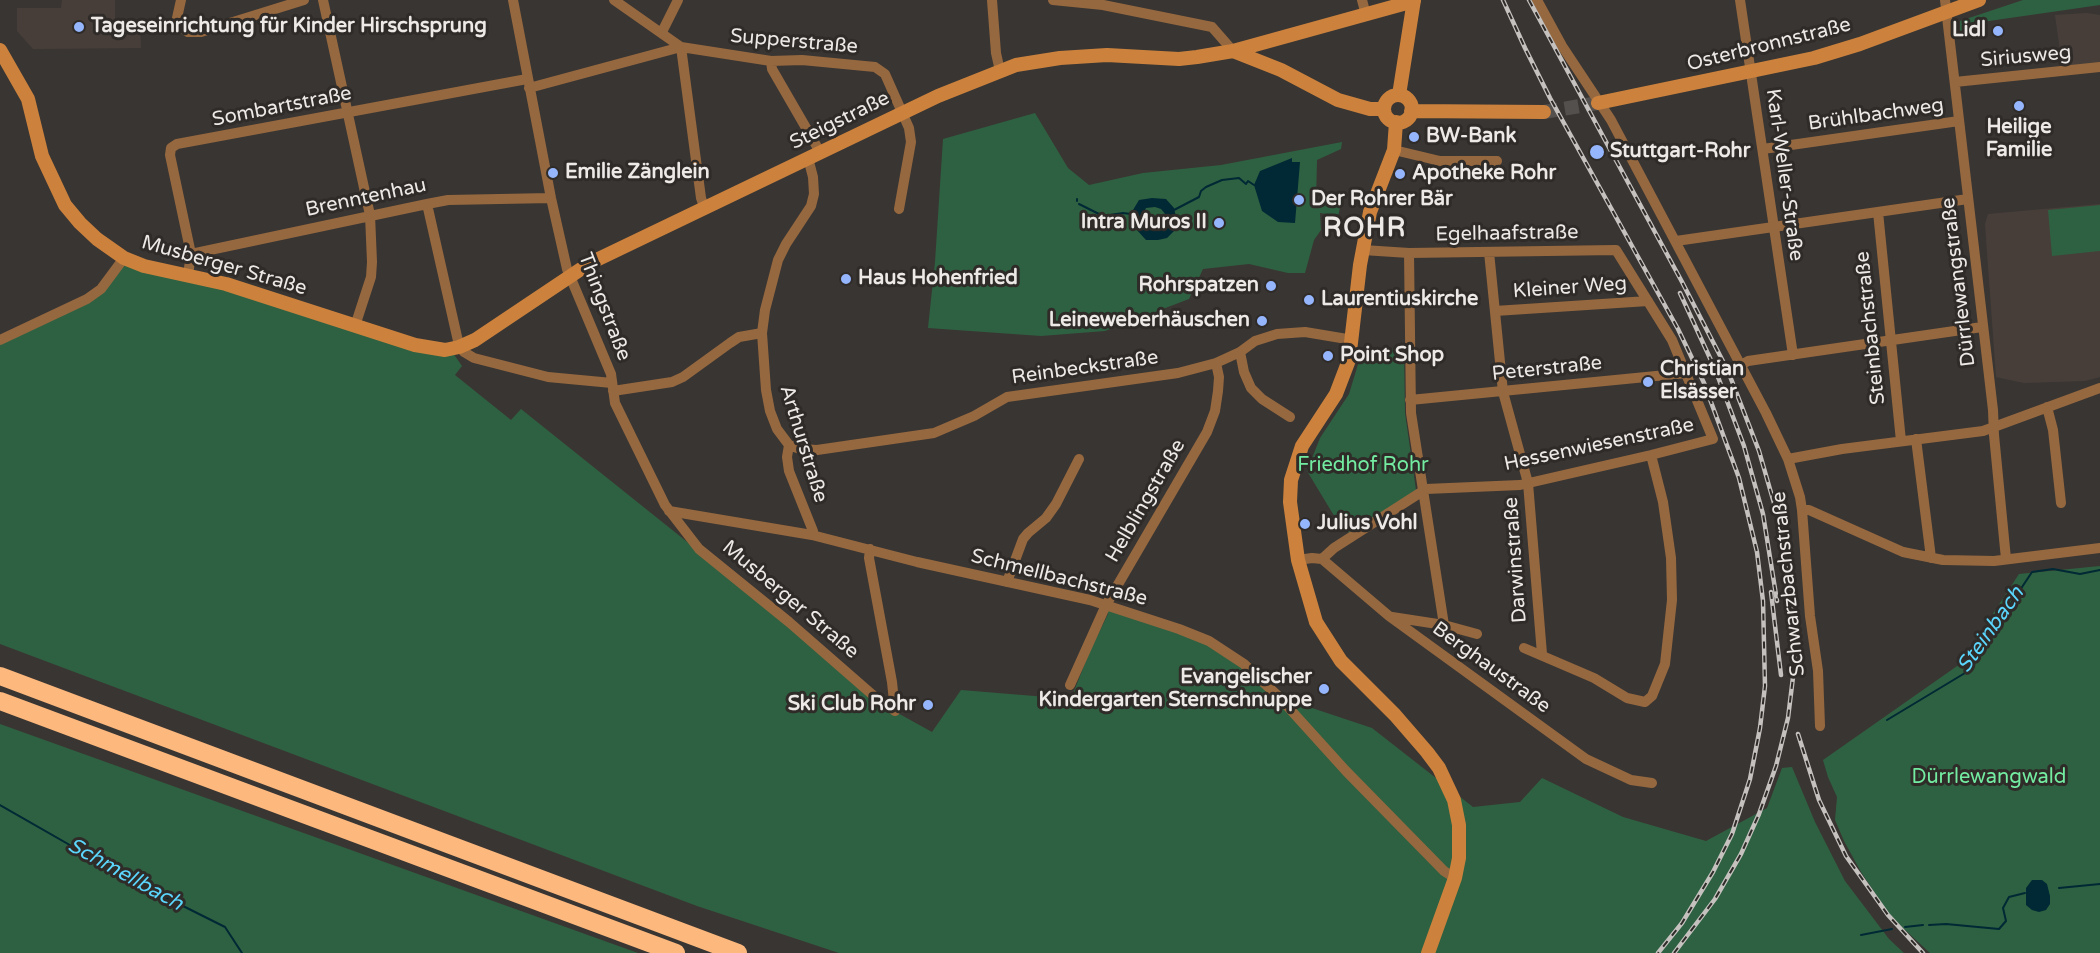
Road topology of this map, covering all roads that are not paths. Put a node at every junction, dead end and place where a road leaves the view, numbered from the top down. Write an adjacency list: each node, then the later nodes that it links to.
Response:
1 (182, 0): 2 (street)
2 (304, 0)
3 (323, 0): 34 (street)
4 (513, 0): 27 (street, Thingstraße)
5 (614, 0): 16 (street, Supperstraße)
6 (678, 0): 16 (street)
7 (992, 0): 24 (street)
8 (1362, 0): 15 (street)
9 (1537, 0): 29 (street, Schwarzbachstraße)
10 (1740, 0): 25 (street, Karl-Weller-Straße)
11 (1979, 0): 14 (street, Osterbronnstraße)
12 (1059, 1): 20 (street)
13 (1414, 1): 15 (street, Steigstraße); 28 (street)
14 (1946, 6): 25 (street, Osterbronnstraße); 26 (street, Dürrlewangstraße)
15 (1366, 15): 17 (street, Steigstraße)
16 (662, 32): 18 (street, Supperstraße)
17 (1258, 43): 20 (street, Steigstraße); 21 (street)
18 (681, 47): 22 (street, Supperstraße); 27 (street, Sombartstraße); 44 (street)
19 (0, 50): 54 (street)
20 (1233, 51): 21 (street); 24 (street, Steigstraße)
21 (1257, 60): 30 (street)
22 (771, 61): 32 (street, Supperstraße); 39 (street, Arthurstraße)
23 (2100, 67): 26 (street, Siriusweg)
24 (1000, 71): 32 (street, Steigstraße)
25 (1751, 72): 29 (street, Osterbronnstraße); 37 (street, Karl-Weller-Straße)
26 (1955, 82): 35 (street, Dürrlewangstraße)
27 (528, 83): 34 (street, Sombartstraße); 41 (street, Thingstraße)
28 (1399, 95): 30 (street); 31 (street)
29 (1598, 103): 49 (street, Schwarzbachstraße)
30 (1384, 109): 36 (street)
31 (1411, 111): 33 (street); 36 (street)
32 (903, 112): 39 (street, Steigstraße); 45 (street, Supperstraße)
33 (1544, 112)
34 (348, 113): 47 (street); 53 (street, Sombartstraße)
35 (1959, 122): 37 (street, Brühlbachweg); 42 (street, Dürrlewangstraße)
36 (1396, 128): 38 (street)
37 (1763, 149): 48 (street, Karl-Weller-Straße)
38 (1394, 150): 40 (street); 50 (street)
39 (814, 155): 44 (street, Steigstraße); 61 (street, Arthurstraße)
40 (1497, 161)
41 (551, 198): 43 (street, Brenntenhau); 56 (street, Thingstraße)
42 (1968, 199): 46 (street); 60 (street, Dürrlewangstraße)
43 (427, 204): 47 (street, Brenntenhau); 65 (street)
44 (704, 207): 56 (street, Steigstraße)
45 (899, 209)
46 (1878, 212): 48 (street); 64 (street, Steinbachstraße)
47 (369, 215): 53 (street, Brenntenhau); 59 (street)
48 (1773, 226): 49 (street); 67 (street, Karl-Weller-Straße)
49 (1676, 241): 69 (street, Schwarzbachstraße)
50 (1363, 250): 52 (street, Egelhaafstraße); 63 (street)
51 (1489, 252): 52 (street, Egelhaafstraße); 57 (street, Egelhaafstraße); 58 (street, Darwinstraße)
52 (1409, 253): 74 (street)
53 (191, 254): 55 (street, Sombartstraße)
54 (124, 258): 55 (street, Musberger Straße); 62 (street, Musberger Straße)
55 (188, 275): 59 (street, Musberger Straße)
56 (570, 276): 65 (street, Steigstraße); 71 (street, Thingstraße)
57 (1648, 301): 58 (street, Kleiner Weg); 70 (street)
58 (1495, 311): 73 (street, Darwinstraße)
59 (356, 326): 65 (street, Musberger Straße)
60 (1982, 327): 64 (street); 77 (street, Dürrlewangstraße)
61 (762, 333): 71 (street); 80 (street, Arthurstraße)
62 (0, 340)
63 (1353, 340): 66 (street, Reinbeckstraße); 93 (street)
64 (1890, 340): 67 (street); 79 (street, Steinbachstraße)
65 (459, 347): 71 (street)
66 (1240, 352): 68 (street, Reinbeckstraße); 76 (street)
67 (1793, 355): 69 (street)
68 (1216, 363): 80 (street, Reinbeckstraße); 97 (street, Helblingstraße)
69 (1741, 365): 83 (street, Schwarzbachstraße)
70 (1687, 373): 73 (street, Peterstraße); 81 (street, Hessenwiesenstraße)
71 (613, 387): 88 (street, Thingstraße)
72 (2100, 388): 75 (street)
73 (1503, 392): 74 (street, Peterstraße); 84 (street, Darwinstraße)
74 (1410, 400): 85 (street)
75 (2047, 407): 77 (street); 86 (street)
76 (1290, 417)
77 (1994, 427): 78 (street); 95 (street, Dürrlewangstraße)
78 (1916, 439): 79 (street); 92 (street)
79 (1901, 441): 83 (street)
80 (789, 445): 89 (street, Arthurstraße)
81 (1651, 455): 84 (street, Hessenwiesenstraße); 102 (street)
82 (1079, 459): 96 (street)
83 (1788, 459): 87 (street, Schwarzbachstraße)
84 (1528, 483): 85 (street, Hessenwiesenstraße); 102 (street, Darwinstraße)
85 (1422, 491): 94 (street, Hessenwiesenstraße); 99 (street)
86 (2061, 503)
87 (1802, 510): 92 (street); 108 (street, Schwarzbachstraße)
88 (669, 511): 89 (street, Schmellbachstraße); 106 (street, Musberger Straße)
89 (812, 535): 91 (street, Schmellbachstraße)
90 (2100, 548): 95 (street)
91 (870, 549): 96 (street, Schmellbachstraße); 104 (street)
92 (1931, 558): 95 (street)
93 (1298, 560): 94 (street); 110 (street)
94 (1322, 560): 98 (street, Berghaustraße)
95 (2006, 560)
96 (1007, 582): 97 (street, Schmellbachstraße)
97 (1106, 605): 105 (street, Helblingstraße); 110 (street, Schmellbachstraße)
98 (1389, 616): 99 (street); 109 (street, Berghaustraße)
99 (1444, 625): 100 (street)
100 (1477, 634)
101 (1524, 648): 102 (street)
102 (1542, 654)
103 (0, 676): 112 (highway)
104 (892, 682): 106 (street); 106 (street, Musberger Straße)
105 (1070, 685)
106 (875, 698)
107 (0, 701): 111 (highway)
108 (1820, 726)
109 (1652, 783)
110 (1455, 878): 113 (street)
111 (676, 953)
112 (738, 953)
113 (1428, 953)

